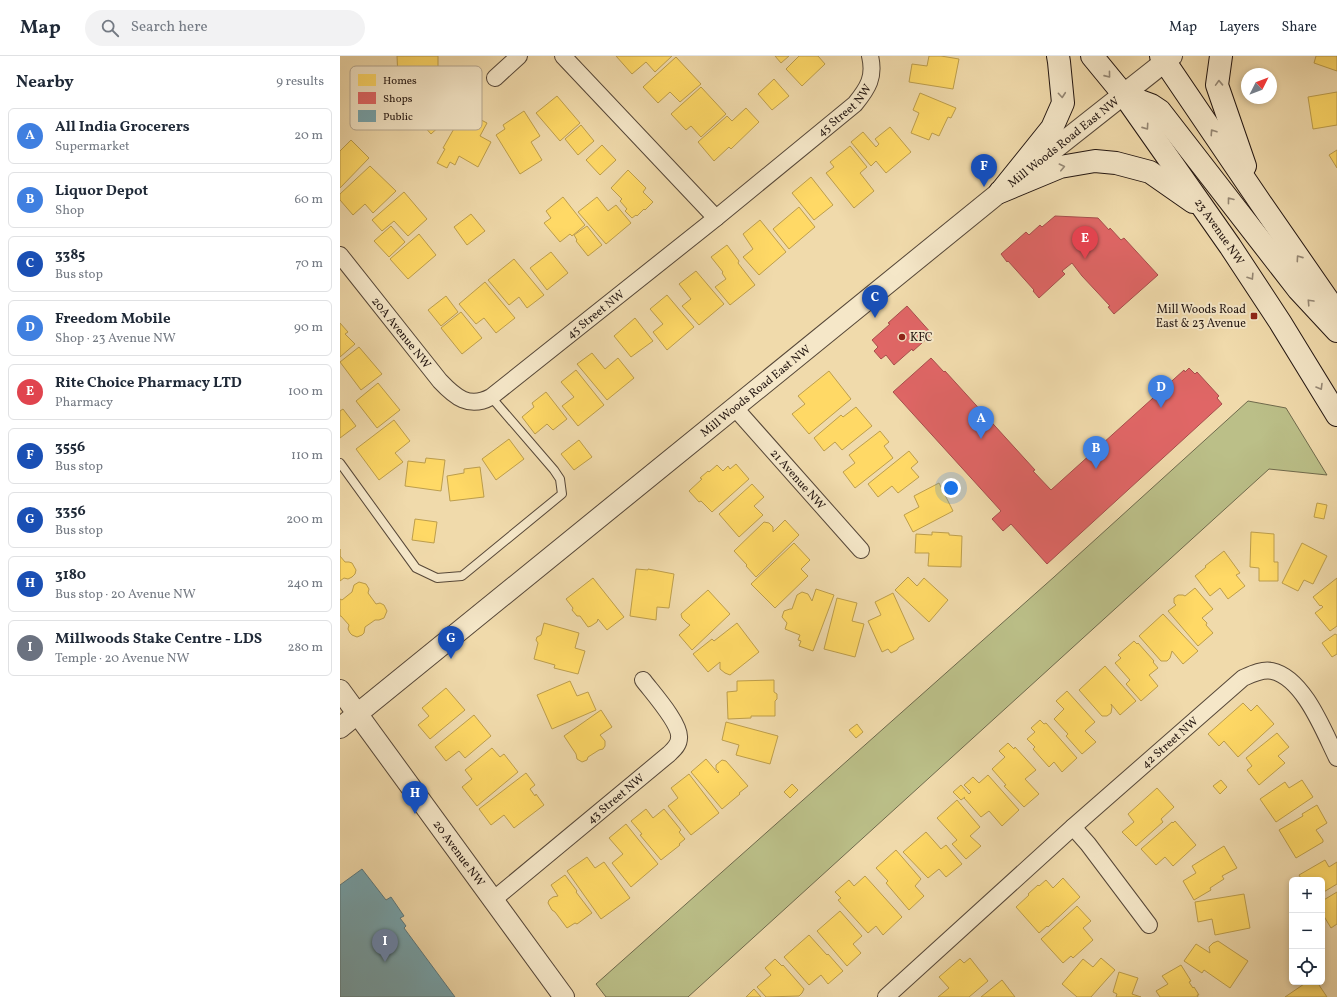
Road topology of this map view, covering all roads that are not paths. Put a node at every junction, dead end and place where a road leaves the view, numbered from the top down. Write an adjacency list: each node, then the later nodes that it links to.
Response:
1 (519, 56): 8 (street)
2 (564, 56): 13 (street)
3 (870, 56): 13 (street, 45 Street NW)
4 (1058, 56): 10 (main road, one-way to 10)
5 (1092, 56): 9 (main road, 23 Avenue NW, one-way to 9)
6 (1221, 56): 11 (main road, one-way to 6)
7 (1161, 57): 9 (street, Mill Woods Road East NW); 11 (main road, one-way to 7)
8 (495, 78)
9 (1124, 95): 10 (street, Mill Woods Road East NW); 12 (main road, 23 Avenue NW, one-way to 12); 16 (main road, one-way to 9)
10 (1000, 192): 12 (main road, one-way to 12); 19 (street, Mill Woods Road East NW)
11 (1258, 199): 15 (main road, one-way to 11)
12 (1205, 210): 20 (main road, 23 Avenue NW, one-way to 20)
13 (716, 218): 17 (street, 45 Street NW)
14 (340, 255): 18 (street, 20A Avenue NW)
15 (1337, 313)
16 (1337, 330)
17 (492, 397): 18 (street, 45 Street NW); 21 (lane)
18 (471, 402)
19 (735, 408): 22 (street, 21 Avenue NW); 25 (street, Mill Woods Road East NW)
20 (1337, 415)
21 (340, 463)
22 (861, 550)
23 (643, 680): 29 (street, 43 Street NW)
24 (340, 690): 25 (street, 20 Avenue NW)
25 (358, 714): 26 (street, Mill Woods Road East NW); 29 (street, 20 Avenue NW)
26 (340, 728)
27 (1337, 758): 28 (street, 42 Street NW)
28 (1073, 827): 30 (street); 31 (street, 42 Street NW)
29 (493, 900): 32 (street, 20 Avenue NW)
30 (1149, 925)
31 (889, 996)
32 (564, 997)

